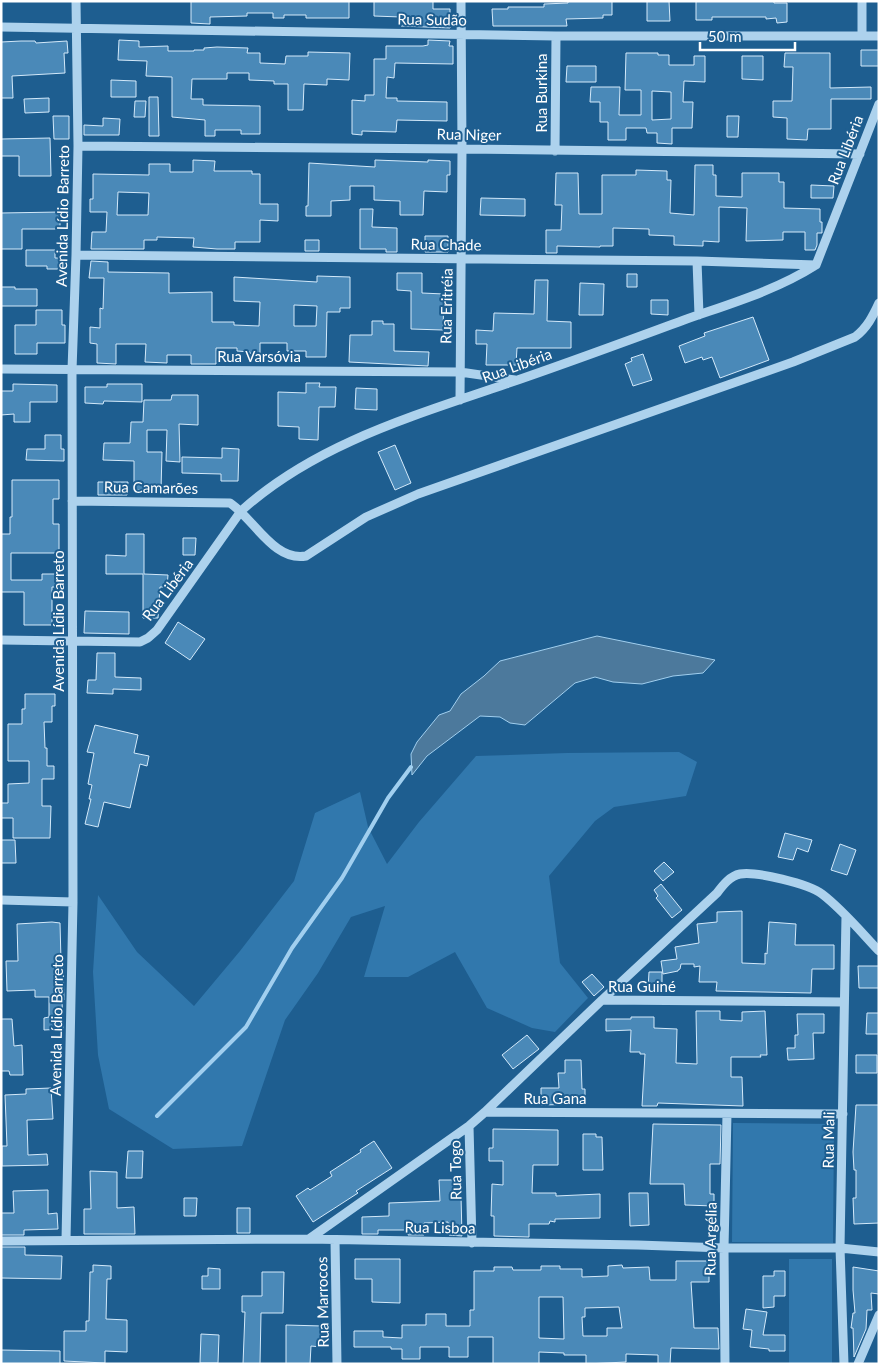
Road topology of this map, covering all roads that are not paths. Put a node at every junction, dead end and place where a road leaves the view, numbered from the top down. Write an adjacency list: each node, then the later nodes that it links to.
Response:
1 (76, 1): 5 (street, Avenida Lídio Barreto)
2 (460, 1): 6 (street, Rua Eritréia)
3 (862, 1): 8 (street)
4 (1, 27): 5 (street, Rua Sudão)
5 (76, 27): 6 (street, Rua Sudão); 11 (street, Avenida Lídio Barreto)
6 (460, 34): 7 (street, Rua Sudão); 12 (street, Rua Eritréia)
7 (556, 36): 8 (street, Rua Sudão); 13 (street, Rua Burkina)
8 (862, 36): 9 (street, Rua Sudão)
9 (879, 36)
10 (879, 104): 14 (street, Rua Libéria)
11 (78, 146): 12 (street, Rua Niger); 15 (street, Avenida Lídio Barreto)
12 (462, 149): 13 (street, Rua Niger); 16 (street, Rua Eritréia)
13 (555, 151): 14 (street, Rua Niger)
14 (860, 154): 18 (street, Rua Libéria)
15 (76, 255): 16 (street, Rua Chade); 22 (street, Avenida Lídio Barreto)
16 (461, 259): 17 (street, Rua Chade); 23 (street, Rua Eritréia)
17 (697, 261): 18 (street, Rua Chade); 20 (street)
18 (816, 265): 20 (street, Rua Libéria)
19 (879, 303): 27 (street)
20 (698, 315): 24 (street, Rua Libéria)
21 (1, 369): 22 (street, Rua Varsóvia)
22 (72, 370): 23 (street, Rua Varsóvia); 26 (street, Avenida Lídio Barreto)
23 (460, 372): 24 (street, Rua Varsóvia); 25 (street, Rua Eritréia)
24 (515, 380): 25 (street, Rua Libéria)
25 (460, 400): 27 (street, Rua Libéria)
26 (72, 501): 27 (street, Rua Camarões); 29 (street, Avenida Lídio Barreto)
27 (241, 511): 29 (street, Rua Libéria)
28 (1, 640): 29 (street)
29 (72, 641): 31 (street, Avenida Lídio Barreto)
30 (1, 900): 31 (street)
31 (73, 902): 40 (street, Avenida Lídio Barreto)
32 (846, 916): 33 (street); 34 (street); 35 (street, Rua Mali)
33 (879, 951)
34 (602, 1000): 35 (street, Rua Guiné); 36 (street, Rua Guiné)
35 (844, 1002): 38 (street, Rua Mali)
36 (486, 1112): 37 (street, Rua Gana); 39 (street)
37 (727, 1114): 38 (street, Rua Gana); 45 (street, Rua Argélia)
38 (843, 1114): 46 (street, Rua Mali)
39 (469, 1126): 41 (street); 44 (street, Rua Togo)
40 (66, 1240): 41 (street, Rua Lisboa); 43 (street, Rua Lisboa)
41 (309, 1240): 42 (street, Rua Lisboa)
42 (336, 1240): 44 (street, Rua Lisboa); 49 (street, Rua Marrocos)
43 (1, 1241)
44 (472, 1243): 45 (street, Rua Lisboa)
45 (724, 1248): 46 (street, Rua Lisboa); 50 (street, Rua Argélia)
46 (840, 1248): 47 (street, Rua Lisboa); 51 (street, Rua Mali)
47 (879, 1252)
48 (879, 1315): 52 (street)
49 (337, 1364)
50 (725, 1364)
51 (844, 1364)
52 (858, 1364)

